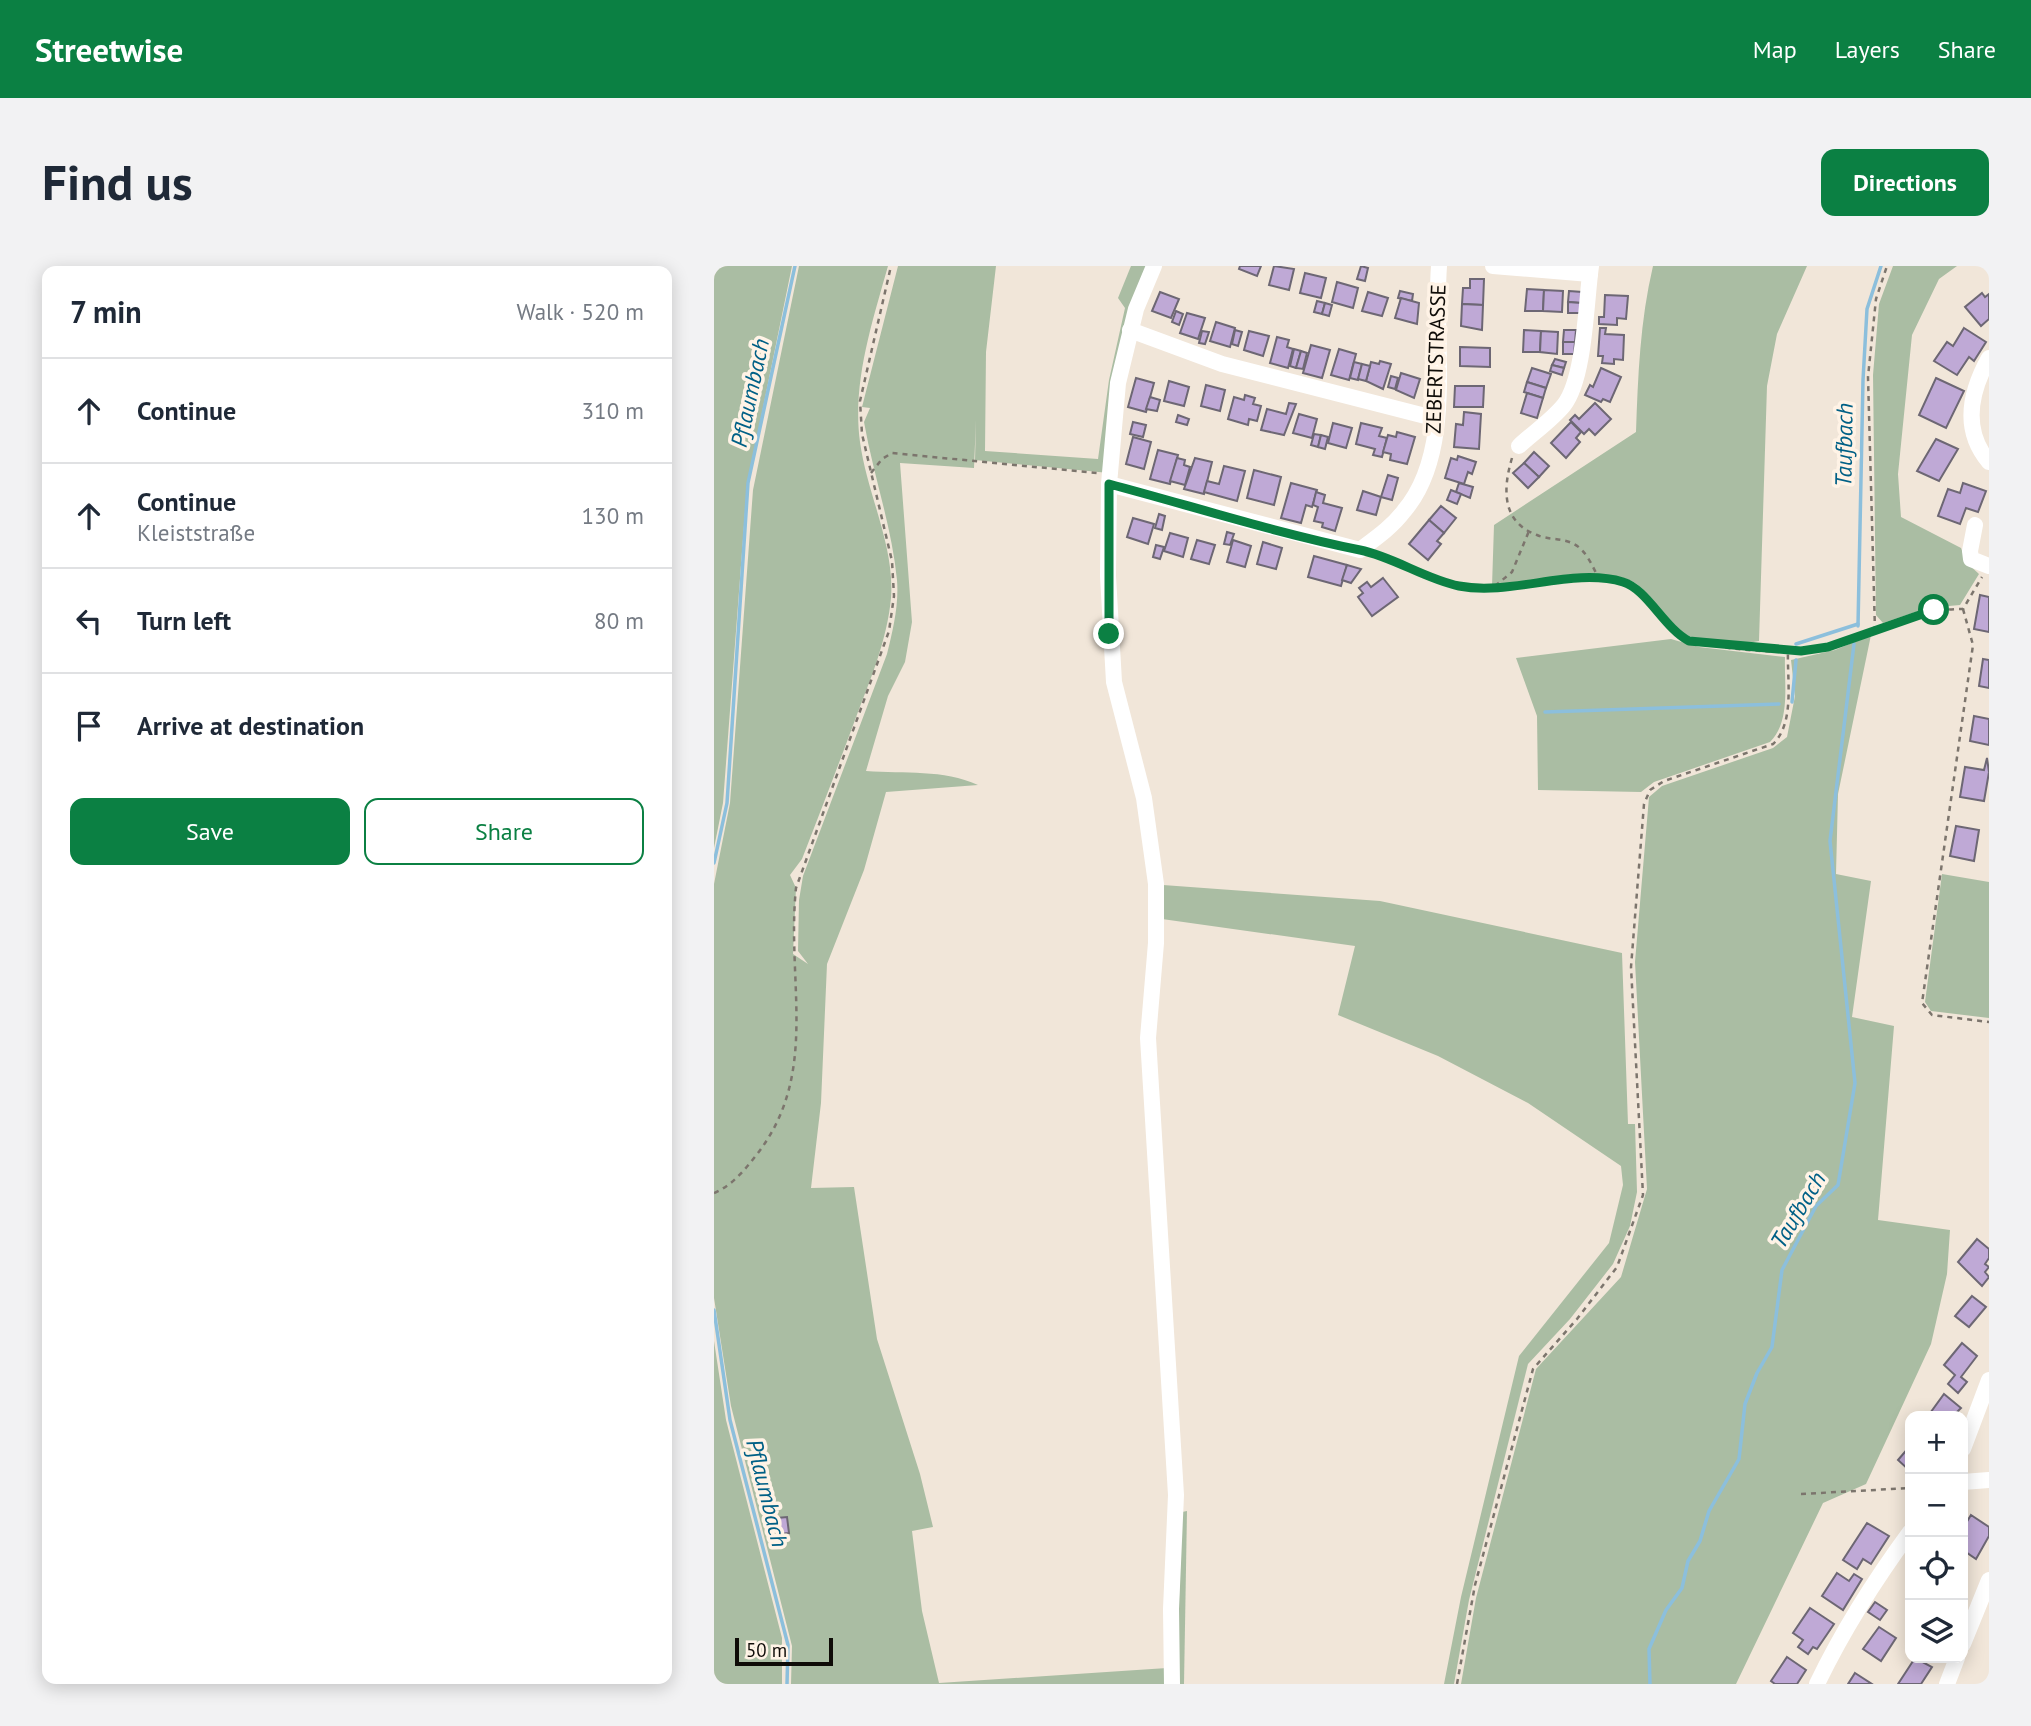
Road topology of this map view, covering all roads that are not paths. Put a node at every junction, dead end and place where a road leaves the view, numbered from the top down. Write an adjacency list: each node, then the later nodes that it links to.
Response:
1 (1154, 266): 5 (street)
2 (1439, 266): 7 (street, ZEBERTSTRASSE)
3 (1493, 266): 4 (street)
4 (1590, 270): 8 (street)
5 (1130, 330): 7 (street); 10 (street)
6 (1989, 358): 9 (street)
7 (1437, 419): 10 (street, ZEBERTSTRASSE)
8 (1519, 446)
9 (1989, 462)
10 (1110, 479): 22 (street)
11 (1975, 525): 12 (street)
12 (1989, 568)
13 (1989, 1380): 14 (street)
14 (1968, 1437)
15 (1989, 1480): 16 (street)
16 (1968, 1482)
17 (1906, 1537): 23 (street)
18 (1989, 1580): 19 (street)
19 (1968, 1632)
20 (1956, 1663): 21 (street)
21 (1951, 1683)
22 (1172, 1684)
23 (1817, 1684)

